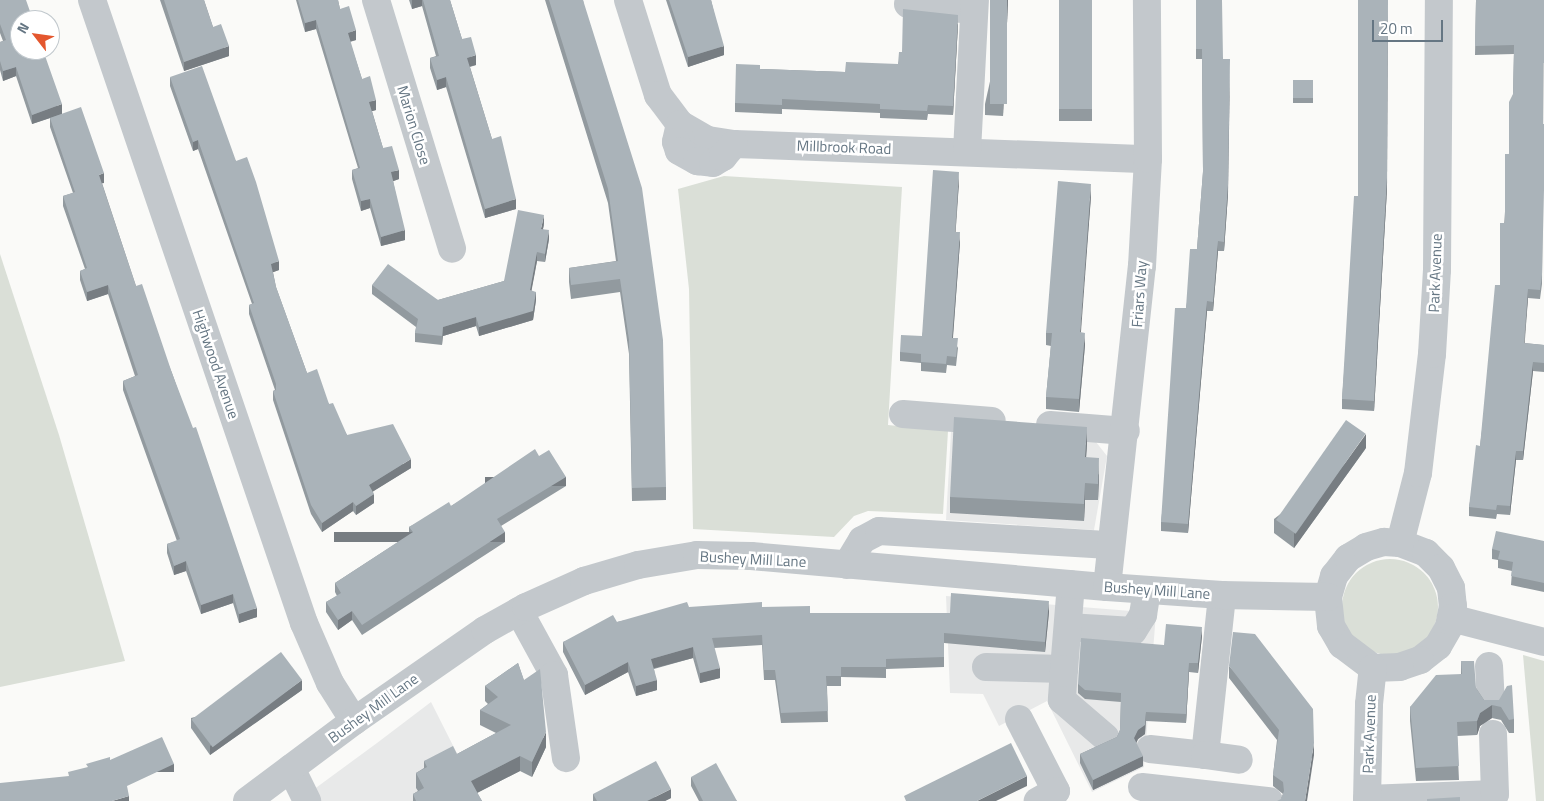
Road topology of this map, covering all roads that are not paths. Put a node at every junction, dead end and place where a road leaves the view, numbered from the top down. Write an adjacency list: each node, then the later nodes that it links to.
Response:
1 (92, 0): 31 (street, Highwood Avenue)
2 (376, 0): 10 (street, Marion Close)
3 (628, 0): 8 (street, Millbrook Road)
4 (1147, 0): 9 (street, Friars Way)
5 (1439, 0): 13 (street, Park Avenue)
6 (908, 4): 7 (street)
7 (974, 5): 8 (street)
8 (967, 151): 9 (street, Millbrook Road)
9 (1148, 159): 12 (street, Friars Way)
10 (452, 249)
11 (903, 414): 12 (street)
12 (1126, 431): 14 (street, Friars Way)
13 (1400, 542): 20 (street); 22 (street)
14 (1110, 545): 15 (street); 17 (street, Friars Way)
15 (847, 565): 16 (street, Bushey Mill Lane); 21 (street, Bushey Mill Lane)
16 (1071, 584): 17 (street, Bushey Mill Lane); 23 (street)
17 (1107, 587): 18 (street, Bushey Mill Lane)
18 (1147, 590): 19 (street, Bushey Mill Lane); 23 (street)
19 (1222, 595): 20 (street, Bushey Mill Lane); 35 (street)
20 (1328, 597): 27 (street)
21 (519, 611): 31 (street, Bushey Mill Lane); 36 (street)
22 (1451, 618): 24 (street); 27 (street)
23 (1068, 627): 28 (street)
24 (1544, 642)
25 (1489, 666): 29 (street)
26 (986, 667): 28 (street)
27 (1374, 668): 40 (street, Park Avenue)
28 (1064, 669): 33 (street)
29 (1491, 700)
30 (1018, 719): 43 (street)
31 (354, 721): 38 (street, Bushey Mill Lane)
32 (1493, 734): 40 (street)
33 (1105, 737)
34 (1150, 749): 35 (street)
35 (1205, 755): 37 (street)
36 (566, 758)
37 (1239, 760)
38 (291, 768): 41 (street, Bushey Mill Lane); 42 (street)
39 (1142, 787): 44 (street)
40 (1367, 800)
41 (247, 801)
42 (307, 801)
43 (1038, 801)
44 (1268, 801)

